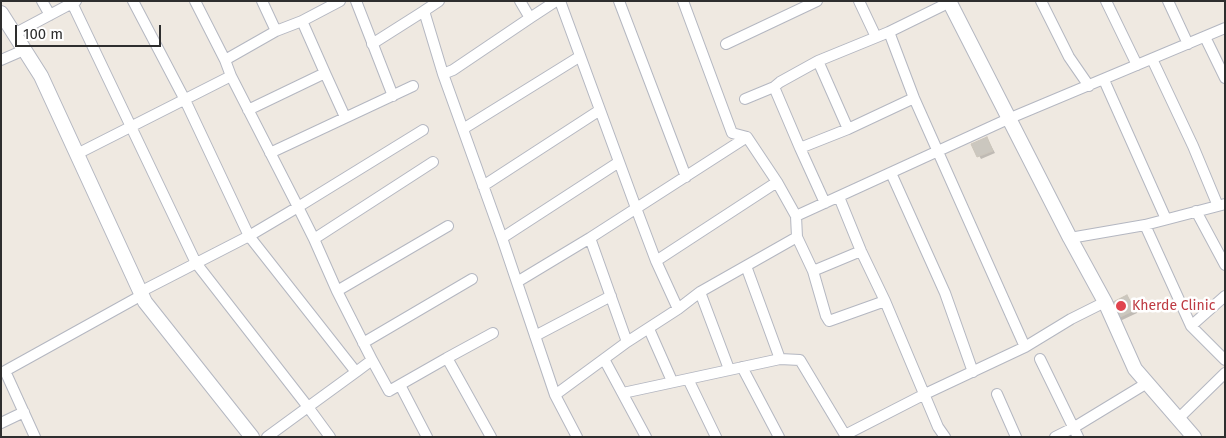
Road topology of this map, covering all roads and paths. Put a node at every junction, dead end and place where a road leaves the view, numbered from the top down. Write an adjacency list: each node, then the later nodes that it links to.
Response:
1 (42, 1): 21 (street)
2 (133, 1): 51 (street)
3 (195, 1): 37 (street)
4 (262, 1): 25 (street)
5 (340, 1): 23 (street)
6 (356, 1): 30 (street)
7 (439, 1): 19 (street)
8 (520, 1): 22 (street)
9 (558, 1): 22 (street); 34 (street)
10 (619, 1): 68 (street)
11 (682, 1): 60 (street)
12 (817, 1): 31 (street)
13 (859, 1): 28 (street)
14 (1041, 1): 46 (street)
15 (1106, 1): 39 (street)
16 (1168, 1): 32 (street)
17 (74, 2): 21 (street); 56 (street)
18 (950, 2): 26 (street); 55 (main road)
19 (424, 11): 30 (street); 41 (street)
20 (1, 13): 27 (main road)
21 (50, 15): 27 (street)
22 (530, 18): 41 (street)
23 (302, 21): 25 (street); 40 (street)
24 (1225, 28): 29 (street)
25 (276, 31): 37 (street)
26 (889, 32): 28 (street); 49 (street)
27 (14, 34): 33 (main road)
28 (876, 37): 38 (street)
29 (1205, 37): 32 (street); 43 (street)
30 (372, 44): 48 (street)
31 (726, 44)
32 (1188, 44): 35 (street)
33 (24, 50): 36 (street); 64 (main road)
34 (579, 57): 53 (street); 59 (street)
35 (1152, 59): 39 (street); 73 (street)
36 (1, 60)
37 (225, 60): 42 (street)
38 (818, 61): 47 (street); 57 (street)
39 (1137, 65): 44 (street)
40 (325, 73): 52 (street); 54 (street)
41 (442, 74): 59 (street)
42 (231, 76): 51 (street); 52 (street)
43 (1225, 78)
44 (1104, 80): 46 (street); 78 (street)
45 (413, 86): 48 (street)
46 (1089, 86): 55 (street)
47 (774, 87): 50 (street); 61 (street)
48 (393, 96): 54 (street)
49 (914, 98): 57 (street); 62 (street)
50 (745, 99)
51 (185, 100): 56 (street); 81 (street)
52 (248, 110): 63 (street)
53 (600, 110): 66 (street); 70 (street)
54 (345, 117): 63 (street)
55 (1008, 119): 62 (street); 85 (main road)
56 (132, 126): 64 (street); 89 (street)
57 (848, 129): 61 (street)
58 (424, 130): 74 (street)
59 (462, 130): 70 (street)
60 (747, 137): 68 (street); 69 (street)
61 (800, 148): 72 (street)
62 (938, 150): 67 (street); 109 (street)
63 (270, 153): 74 (street)
64 (77, 154): 97 (main road)
65 (433, 162): 86 (street)
66 (619, 162): 75 (street); 83 (street)
67 (890, 173): 71 (street); 119 (street)
68 (686, 177): 75 (street)
69 (777, 182): 77 (street); 88 (street)
70 (483, 186): 83 (street)
71 (839, 197): 72 (street); 87 (street)
72 (825, 203): 77 (street)
73 (1221, 205): 76 (street)
74 (298, 207): 81 (street); 86 (street)
75 (636, 208): 84 (street); 88 (street)
76 (1196, 211): 78 (street); 90 (street)
77 (796, 216): 82 (street)
78 (1166, 219): 79 (street)
79 (1145, 225): 85 (street); 103 (street)
80 (448, 226): 95 (street)
81 (249, 236): 89 (street); 118 (street)
82 (797, 237): 91 (street); 92 (street)
83 (502, 238): 94 (street)
84 (590, 238): 94 (street); 98 (street)
85 (1070, 238): 101 (main road)
86 (314, 239): 95 (street)
87 (861, 251): 92 (street); 100 (street)
88 (656, 261): 102 (street)
89 (196, 263): 97 (street); 129 (street)
90 (1225, 265)
91 (746, 266): 96 (street); 112 (street)
92 (813, 271): 100 (street)
93 (472, 279): 108 (street)
94 (517, 282): 106 (street)
95 (337, 291): 108 (street)
96 (700, 292): 102 (street); 117 (street)
97 (141, 294): 130 (street); 136 (main road)
98 (611, 296): 106 (street); 107 (street)
99 (1225, 296): 103 (street)
100 (885, 302): 126 (street)
101 (1105, 302): 109 (street); 123 (main road)
102 (678, 309): 104 (street)
103 (1191, 326): 115 (street)
104 (649, 329): 107 (street); 122 (street)
105 (493, 333): 110 (street)
106 (535, 336): 128 (street)
107 (627, 342): 111 (street)
108 (363, 343): 114 (street)
109 (1025, 347): 119 (street)
110 (447, 358): 124 (street); 140 (street)
111 (604, 359): 125 (street); 128 (street)
112 (780, 359): 116 (street); 134 (street)
113 (1040, 359): 133 (street)
114 (372, 360): 118 (street); 124 (street)
115 (1225, 360)
116 (742, 367): 117 (street); 144 (street)
117 (728, 370): 121 (street)
118 (356, 372): 129 (street)
119 (973, 372): 126 (street)
120 (1225, 373): 131 (street)
121 (688, 379): 122 (street); 143 (street)
122 (672, 382): 125 (street)
123 (1148, 383): 131 (main road); 133 (street)
124 (400, 385): 139 (street)
125 (622, 393): 142 (street)
126 (925, 394): 134 (street); 145 (street)
127 (997, 394): 146 (street)
128 (555, 396): 141 (street)
129 (308, 407): 137 (street); 138 (street)
130 (24, 412): 132 (street); 135 (street)
131 (1179, 418): 148 (main road)
132 (1, 423)
133 (1075, 432): 147 (street)
134 (845, 436)
135 (35, 437)
136 (252, 437)
137 (267, 437)
138 (330, 437)
139 (427, 437)
140 (491, 437)
141 (577, 437)
142 (646, 437)
143 (716, 437)
144 (779, 437)
145 (946, 437)
146 (1016, 437)
147 (1054, 437)
148 (1194, 437)

